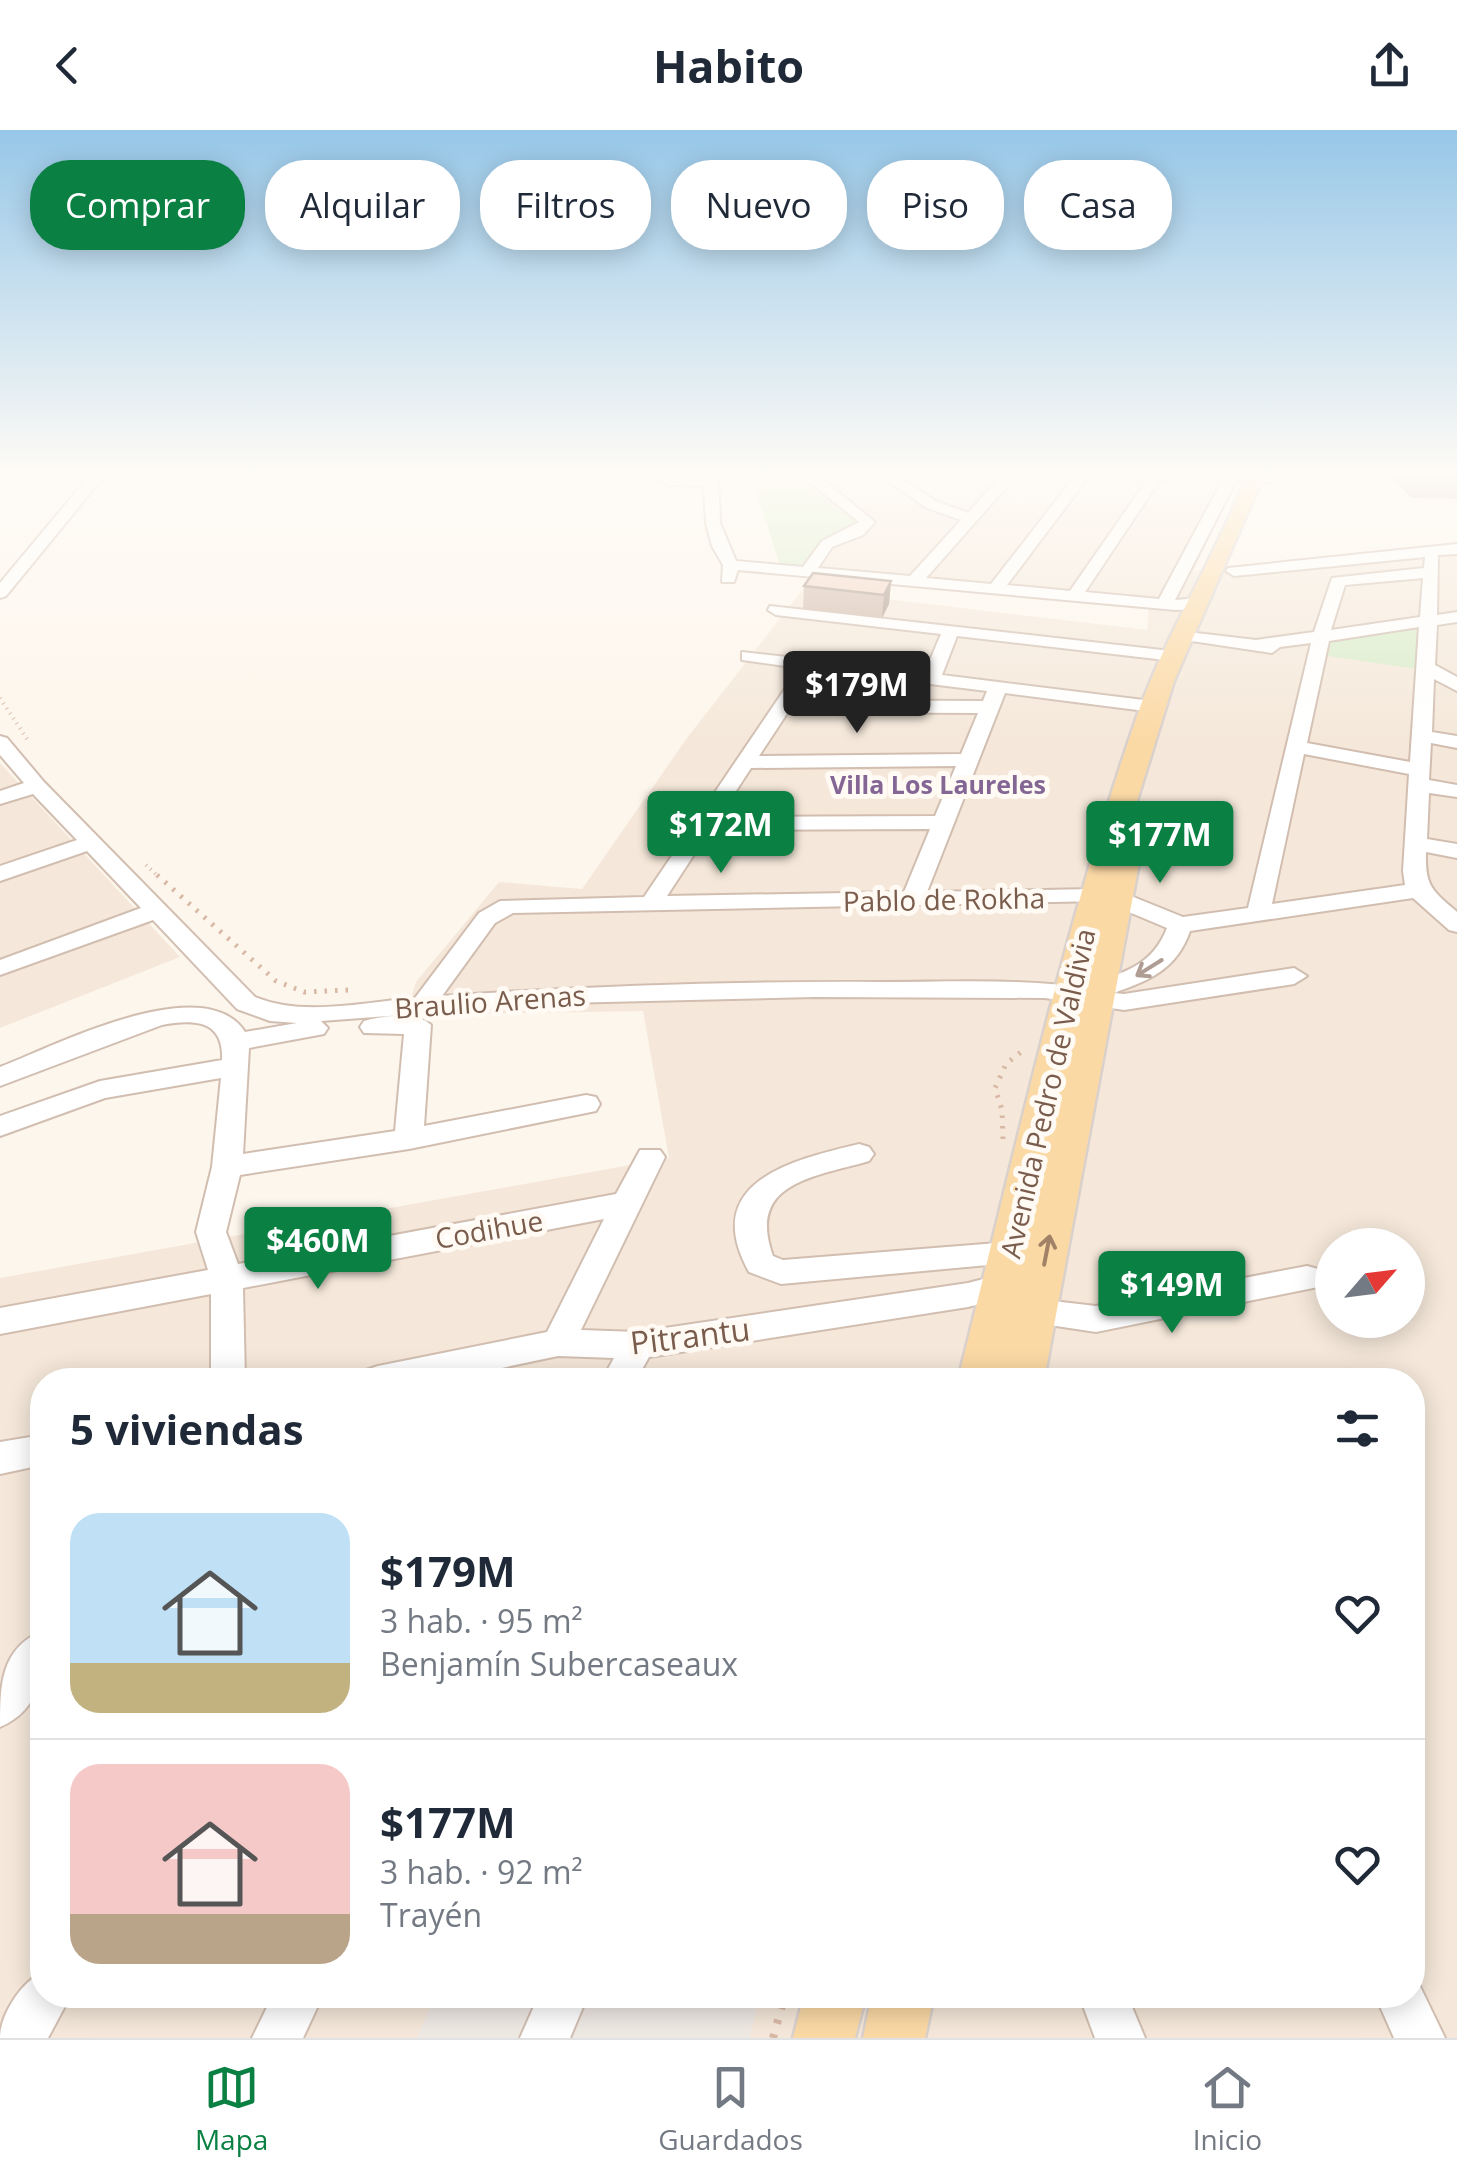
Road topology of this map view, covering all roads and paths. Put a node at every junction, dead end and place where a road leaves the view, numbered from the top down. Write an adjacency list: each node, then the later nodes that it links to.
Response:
1 (24, 564): 15 (street)
2 (726, 564): 11 (street)
3 (809, 564): 11 (street)
4 (929, 564): 13 (street)
5 (1014, 564): 14 (street)
6 (1096, 564): 16 (street)
7 (1204, 564): 20 (street)
8 (1217, 564): 20 (main road, Avenida Pedro de Valdivia)
9 (1236, 564): 12 (main road, Avenida Pedro de Valdivia)
10 (1297, 564): 12 (street)
11 (804, 570): 13 (street)
12 (1234, 570): 20 (main road, Avenida Pedro de Valdivia)
13 (914, 581): 14 (street)
14 (996, 588): 16 (street)
15 (0, 593)
16 (1075, 595): 20 (street)
17 (776, 610): 21 (street)
18 (1457, 618): 19 (street)
19 (1429, 621): 22 (street); 22 (street); 25 (street)
20 (1186, 622): 21 (street); 22 (street); 31 (main road, Avenida Pedro de Valdivia); 49 (main road, Avenida Pedro de Valdivia)
21 (951, 630): 27 (street)
22 (1319, 646): 35 (street)
23 (748, 656): 24 (street)
24 (810, 665): 27 (street); 30 (street)
25 (1426, 666): 26 (street); 28 (street); 32 (street)
26 (1457, 668)
27 (931, 680): 29 (street)
28 (1457, 685)
29 (993, 698): 30 (street); 31 (street); 36 (street)
30 (785, 706): 37 (street)
31 (1153, 706): 49 (main road, Avenida Pedro de Valdivia)
32 (1422, 736): 34 (street); 38 (street)
33 (0, 742): 39 (street, Braulio Arenas)
34 (1457, 742)
35 (1297, 746): 38 (street); 53 (street)
36 (968, 760): 37 (street); 42 (street)
37 (746, 762): 43 (street)
38 (1420, 777): 40 (street); 45 (street)
39 (37, 786): 41 (street); 44 (street, Braulio Arenas)
40 (1457, 792)
41 (0, 798)
42 (944, 822): 43 (street); 50 (street)
43 (702, 824): 51 (street)
44 (92, 842): 47 (street); 52 (street, Braulio Arenas)
45 (1416, 843): 46 (street); 48 (street)
46 (1457, 851)
47 (0, 874)
48 (1418, 890): 53 (street); 55 (street)
49 (1106, 897): 50 (street, Pablo de Rokha); 54 (street); 58 (main road, Avenida Pedro de Valdivia)
50 (912, 900): 51 (street, Pablo de Rokha)
51 (652, 904): 59 (street, Pablo de Rokha)
52 (157, 910): 56 (street); 59 (street, Braulio Arenas)
53 (1259, 911): 54 (street)
54 (1180, 925): 58 (street, one-way to 58)
55 (1457, 925)
56 (0, 968)
57 (1294, 976): 58 (street, Braulio Arenas)
58 (1089, 992): 59 (street, Braulio Arenas); 69 (main road, Avenida Pedro de Valdivia); 72 (main road, Avenida Pedro de Valdivia, one-way to 58)
59 (423, 1005)
60 (236, 1054): 61 (street); 63 (street); 64 (street); 67 (street)
61 (0, 1077)
62 (586, 1104): 64 (street)
63 (0, 1126)
64 (410, 1139): 67 (street)
65 (860, 1154): 69 (street)
66 (650, 1156): 68 (street)
67 (227, 1167): 70 (street)
68 (624, 1204): 70 (street, Codihue); 74 (street)
69 (1006, 1270): 75 (street, Pitrantu); 79 (main road, Avenida Pedro de Valdivia)
70 (226, 1278): 73 (street, Codihue); 76 (street)
71 (1307, 1278): 72 (street)
72 (1035, 1312): 80 (main road, Avenida Pedro de Valdivia)
73 (0, 1321)
74 (558, 1343): 75 (street, Pitrantu); 77 (street, Pitrantu)
75 (638, 1344): 78 (street)
76 (228, 1368)
77 (458, 1368)
78 (626, 1368)
79 (983, 1368)
80 (1024, 1368)
81 (30, 1452): 82 (street)
82 (0, 1458)
83 (30, 1667): 84 (street)
84 (0, 1706)
85 (39, 2008): 93 (street)
86 (292, 2008): 94 (street)
87 (558, 2008): 95 (street)
88 (781, 2008): 96 (path)
89 (832, 2008): 97 (main road)
90 (900, 2008): 98 (main road)
91 (1108, 2008): 99 (street)
92 (1405, 2008): 100 (street)
93 (20, 2038)
94 (277, 2038)
95 (545, 2038)
96 (773, 2038)
97 (824, 2038)
98 (894, 2038)
99 (1120, 2038)
100 (1420, 2038)

